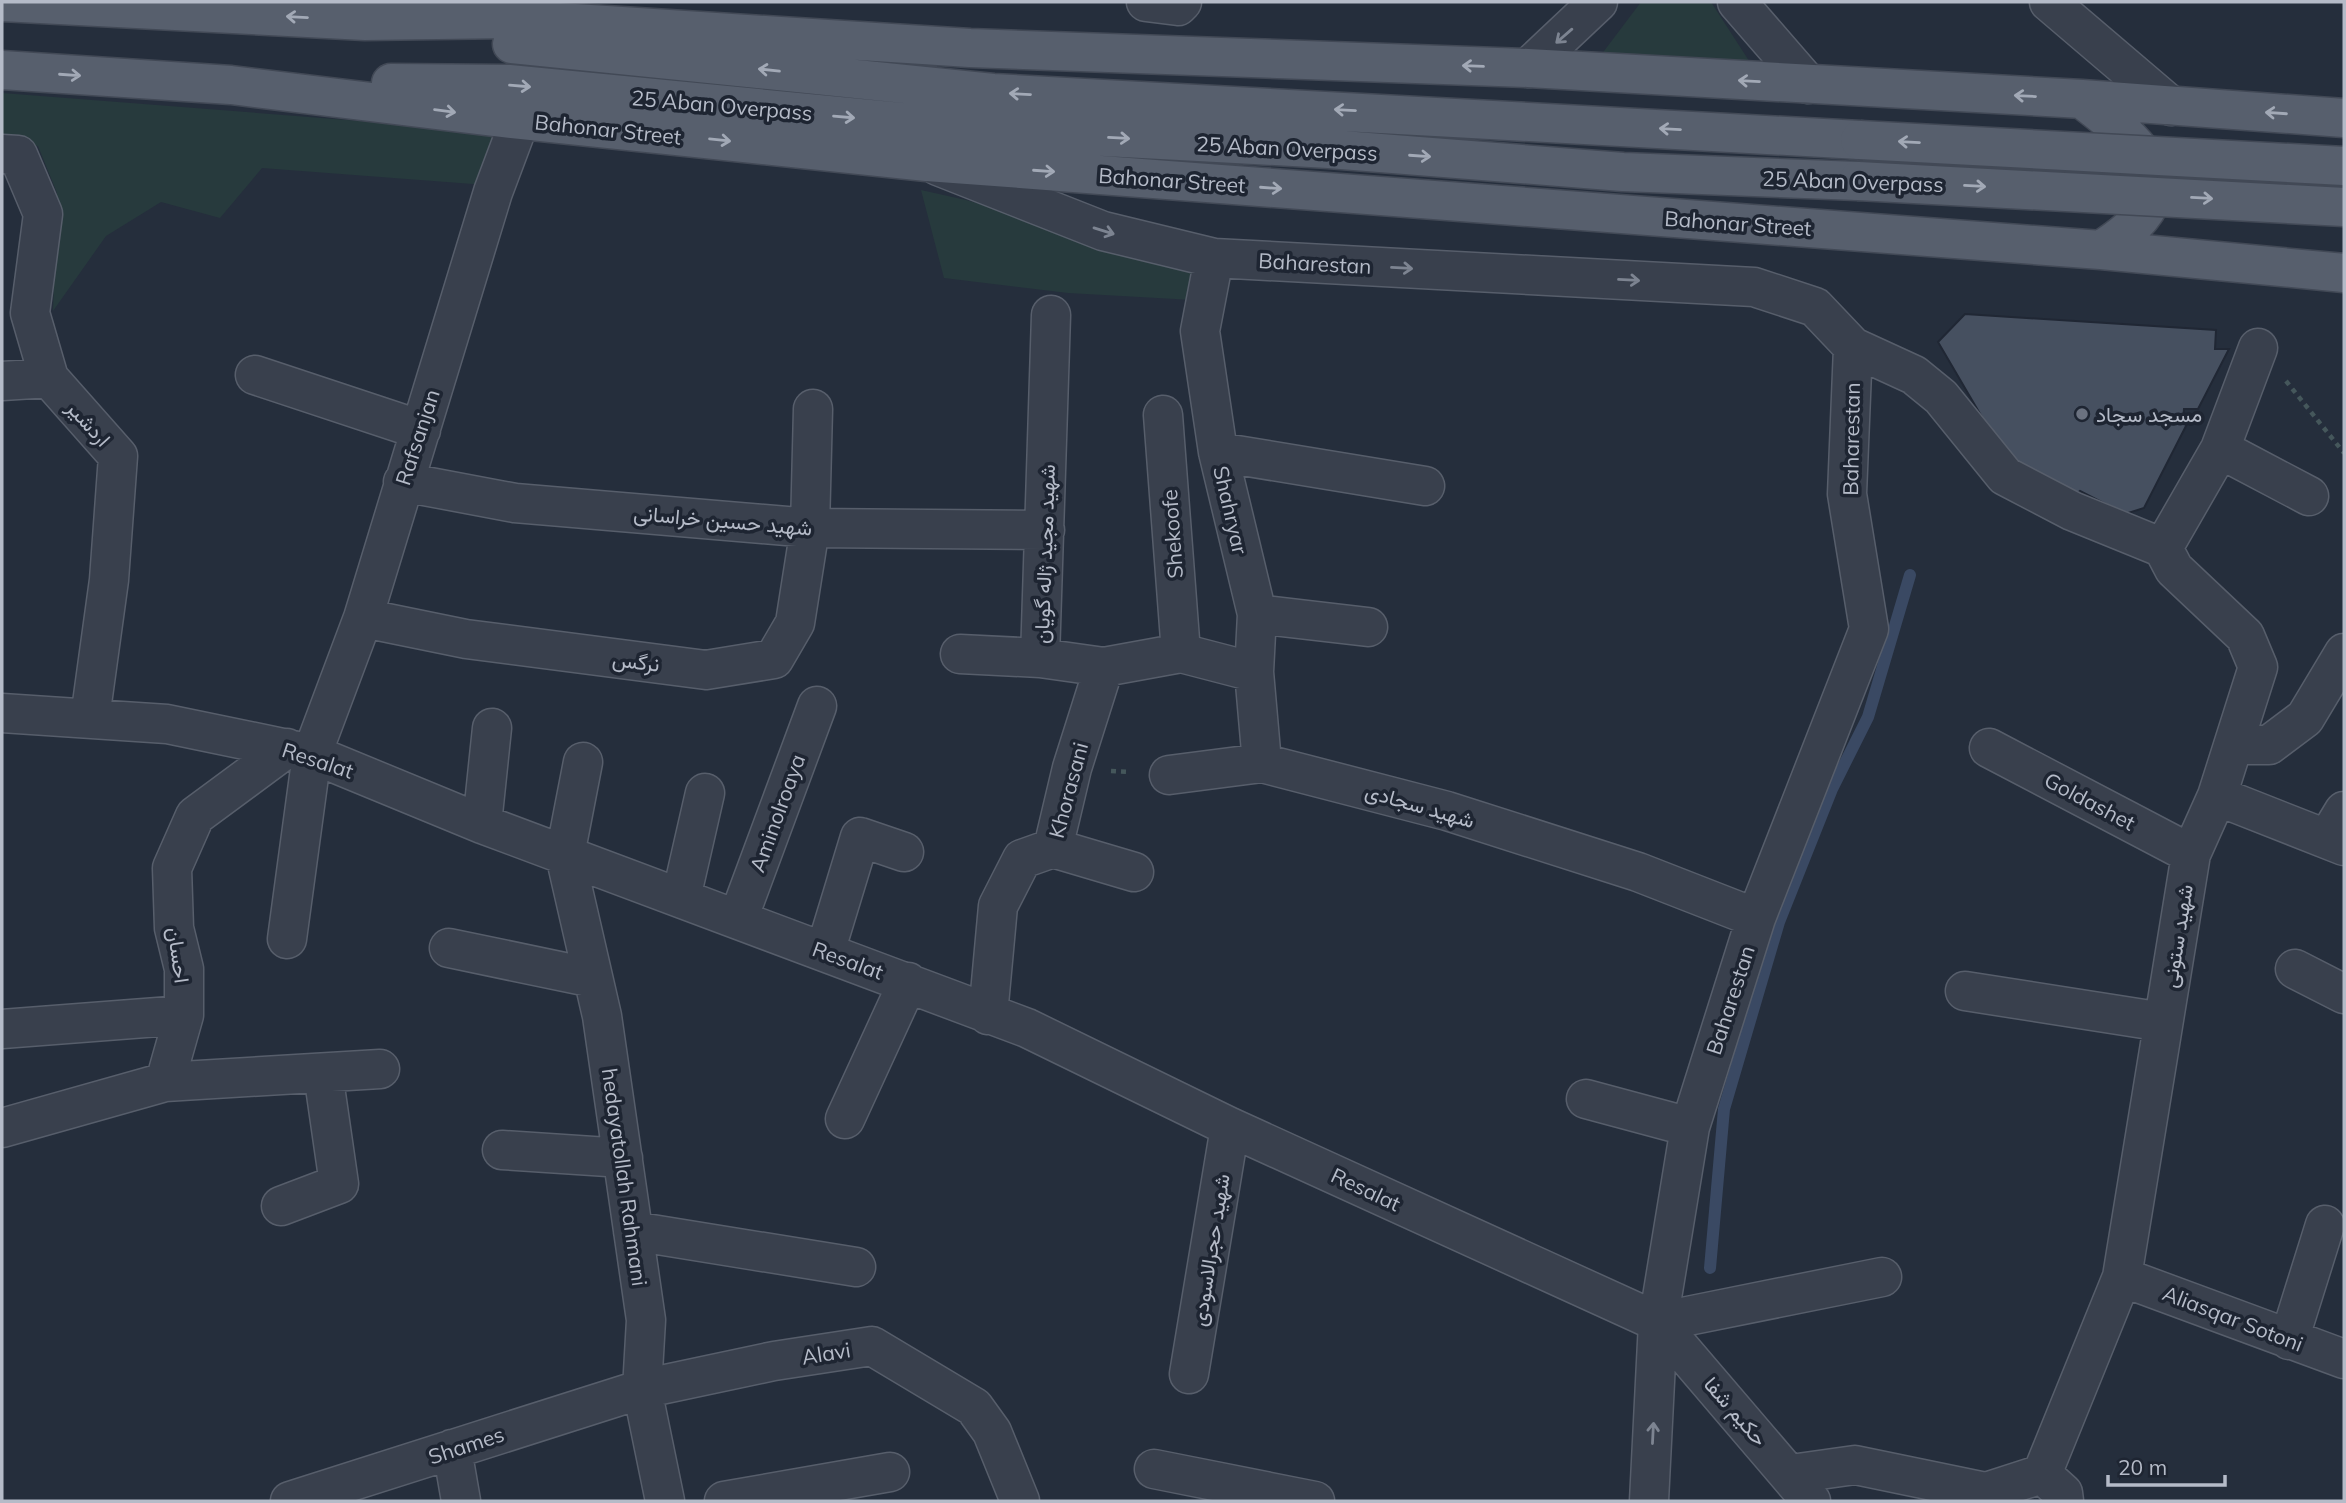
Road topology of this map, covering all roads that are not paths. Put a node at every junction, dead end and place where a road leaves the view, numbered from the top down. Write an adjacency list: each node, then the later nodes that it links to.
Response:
1 (2, 2): 6 (main road, one-way to 1)
2 (1598, 2): 7 (street, one-way to 7)
3 (1737, 2): 9 (street)
4 (2049, 2): 12 (street)
5 (511, 10): 6 (main road); 7 (main road, one-way to 5)
6 (365, 21): 17 (main road, 25 Aban Overpass, one-way to 6, bridge)
7 (1528, 68): 9 (main road, one-way to 7)
8 (2, 70): 10 (main road, Bahonar Street, one-way to 10)
9 (1808, 84): 11 (main road, one-way to 9)
10 (231, 85): 14 (main road, Bahonar Street, one-way to 14); 18 (main road, 25 Aban Overpass, one-way to 18, bridge)
11 (2082, 99): 12 (main road); 19 (main road)
12 (2171, 106): 13 (main road, one-way to 12)
13 (2343, 118)
14 (520, 120): 16 (main road, Bahonar Street, one-way to 16); 32 (street, Rafsanjan)
15 (2, 154): 28 (street, اردشیر)
16 (927, 162): 19 (main road, Bahonar Street, one-way to 19); 20 (street, Baharestan, one-way to 20)
17 (2344, 166)
18 (2344, 207)
19 (2101, 250): 21 (main road, Bahonar Street)
20 (1214, 258): 25 (street, Baharestan, one-way to 25); 34 (street, Shahryar)
21 (2279, 268): 22 (main road, Bahonar Street); 23 (main road)
22 (2344, 272)
23 (2344, 295)
24 (1051, 315): 39 (street, شهید مجید ژاله گویان)
25 (1853, 347): 40 (street); 70 (street, Baharestan)
26 (2258, 348): 33 (street)
27 (255, 375): 32 (street)
28 (49, 378): 29 (street); 52 (street, اردشیر)
29 (2, 381)
30 (813, 410): 38 (street)
31 (1163, 415): 44 (street, Shekoofe)
32 (421, 430): 35 (street, Rafsanjan)
33 (2220, 449): 37 (street); 40 (street)
34 (1217, 452): 36 (street); 41 (street, Shahryar)
35 (403, 482): 38 (street, شهید حسین خراسانی); 42 (street, Rafsanjan)
36 (1425, 486)
37 (2309, 496)
38 (810, 528): 39 (street, شهید حسین خراسانی); 42 (street, نرگس)
39 (1045, 530): 47 (street, شهید مجید ژاله گویان)
40 (2163, 548): 54 (street, شهید ستونی)
41 (1256, 614): 43 (street); 49 (street, Shahryar)
42 (363, 618): 56 (street, Rafsanjan)
43 (1368, 627)
44 (1181, 653): 48 (street, شهید مجید ژاله گویان); 49 (street, شهید مجید ژاله گویان)
45 (2344, 653): 54 (street)
46 (960, 654): 47 (street)
47 (1040, 659): 48 (street, شهید مجید ژاله گویان)
48 (1104, 667): 64 (street, Khorasani)
49 (1254, 671): 58 (street, Shahryar)
50 (817, 706): 71 (street, Aminolroaya)
51 (2, 713): 52 (street, Resalat)
52 (90, 718): 56 (street, Resalat)
53 (492, 728): 62 (street)
54 (2234, 745): 61 (street, شهید ستونی)
55 (1990, 748): 66 (street, Goldashet)
56 (300, 751): 62 (street, Resalat); 72 (street, Rafsanjan); 80 (street, احسان)
57 (583, 762): 67 (street)
58 (1262, 762): 59 (street, شهید سجادی); 70 (street, شهید سجادی)
59 (1169, 775)
60 (705, 793): 69 (street)
61 (2217, 796): 63 (street); 66 (street, شهید ستونی)
62 (482, 824): 67 (street, Resalat)
63 (2339, 832)
64 (1053, 848): 68 (street); 81 (street, Khorasani)
65 (904, 852): 74 (street)
66 (2191, 854): 82 (street, شهید ستونی)
67 (565, 855): 69 (street, Resalat); 76 (street, hedayatollah Rahmani)
68 (1135, 872)
69 (681, 898): 71 (street, Resalat)
70 (1756, 918): 90 (street, Baharestan)
71 (738, 919): 74 (street, Resalat)
72 (287, 939)
73 (449, 948): 76 (street)
74 (825, 952): 77 (street, Resalat)
75 (2295, 969): 79 (street)
76 (593, 978): 93 (street, hedayatollah Rahmani)
77 (908, 982): 81 (street, Resalat); 88 (street)
78 (1965, 991): 82 (street)
79 (2344, 994)
80 (184, 1015): 83 (street); 86 (street, احسان)
81 (988, 1015): 89 (street, Resalat)
82 (2163, 1022): 98 (street, شهید ستونی)
83 (2, 1030)
84 (380, 1069): 85 (street)
85 (324, 1073): 86 (street); 94 (street)
86 (165, 1082): 91 (street)
87 (1586, 1099): 90 (street)
88 (845, 1119)
89 (1230, 1127): 100 (street, Resalat); 103 (street, شهید حجرالاسودی)
90 (1690, 1127): 100 (street, Baharestan)
91 (2, 1128)
92 (502, 1150): 93 (street)
93 (623, 1158): 96 (street, hedayatollah Rahmani)
94 (281, 1206)
95 (2325, 1225): 101 (street)
96 (633, 1231): 97 (street); 104 (street, hedayatollah Rahmani)
97 (856, 1267)
98 (2122, 1277): 101 (street, Aliasqar Sotoni); 109 (street, شهید ستونی)
99 (1882, 1278): 100 (street)
100 (1658, 1322): 108 (street, حکیم شفا); 116 (street, Baharestan, one-way to 100)
101 (2289, 1340): 102 (street, Aliasqar Sotoni)
102 (2344, 1359)
103 (1189, 1374)
104 (642, 1389): 105 (street, Shames); 112 (street, hedayatollah Rahmani); 114 (street, Alavi)
105 (452, 1449): 110 (street, Shames); 111 (street)
106 (1154, 1469): 115 (street)
107 (890, 1472): 113 (street)
108 (1801, 1488): 109 (street, شهید ستونی)
109 (2053, 1488)
110 (290, 1501)
111 (461, 1501)
112 (664, 1501)
113 (724, 1501)
114 (1020, 1501)
115 (1315, 1501)
116 (1649, 1501)

